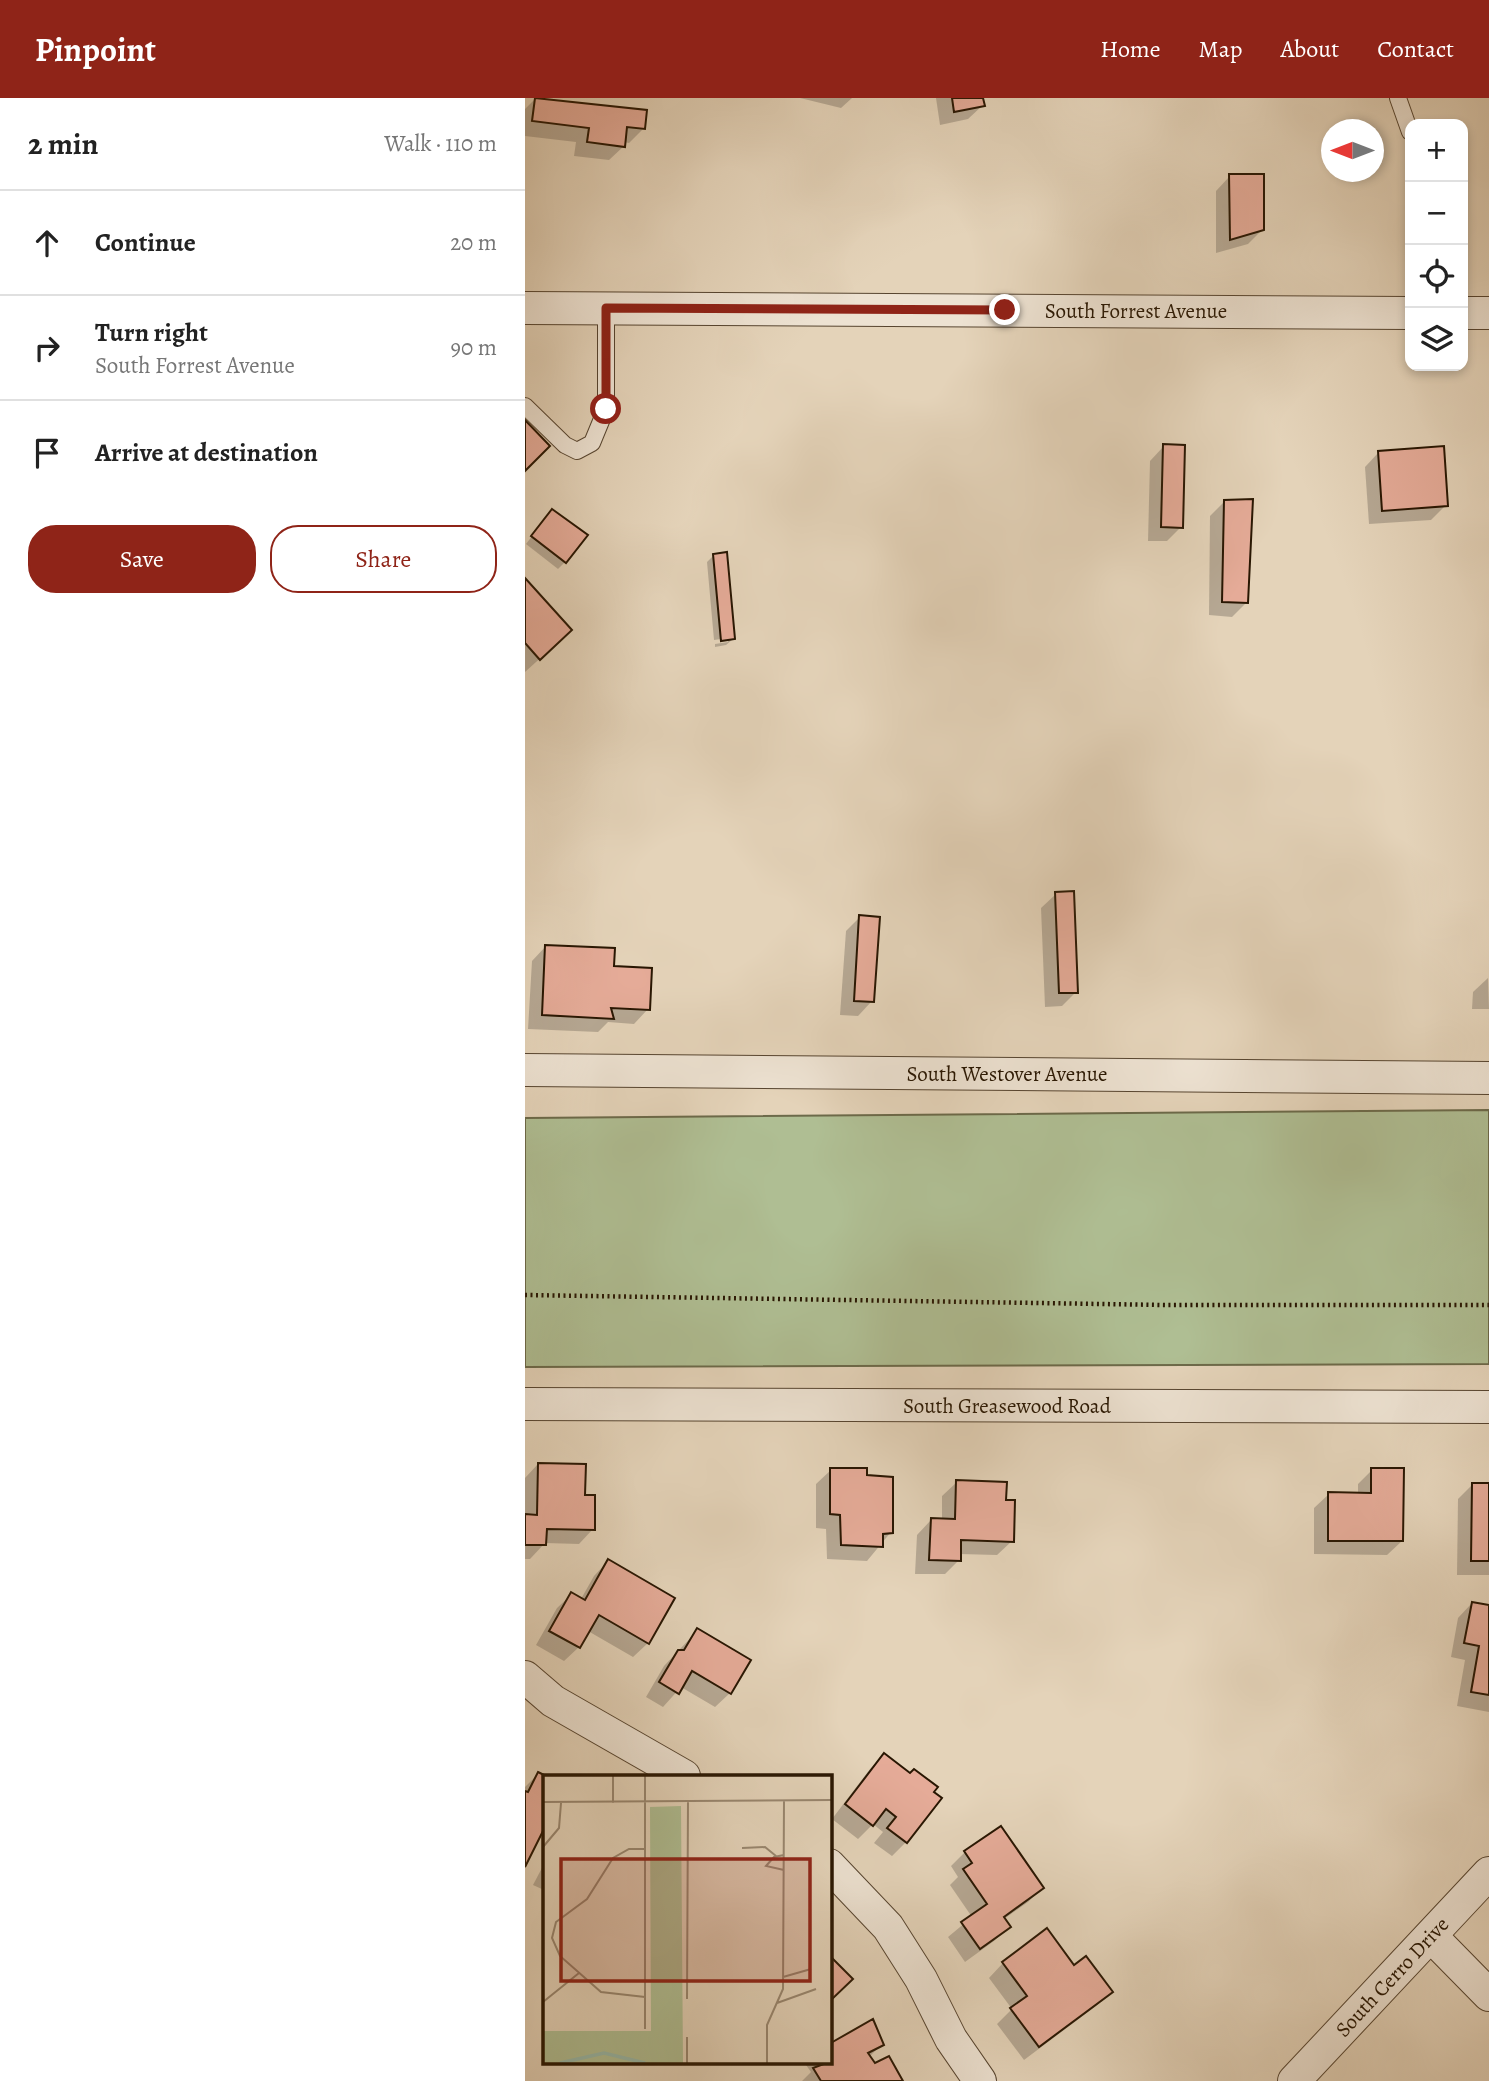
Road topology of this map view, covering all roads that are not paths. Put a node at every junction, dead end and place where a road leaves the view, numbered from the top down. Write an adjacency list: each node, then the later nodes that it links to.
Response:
1 (1398, 98): 2 (lane)
2 (1405, 119)
3 (525, 308): 4 (street, South Forrest Avenue)
4 (606, 308): 5 (street, South Forrest Avenue); 8 (lane)
5 (1405, 313)
6 (1468, 313): 7 (street)
7 (1489, 313)
8 (525, 406)
9 (525, 1070): 10 (street, South Westover Avenue)
10 (1489, 1078)
11 (525, 1404): 12 (street, South Greasewood Road)
12 (1489, 1407)
13 (525, 1677): 14 (street)
14 (682, 1775)
15 (831, 1867): 19 (street)
16 (1489, 1873): 17 (street, South Cerro Drive)
17 (1431, 1936): 18 (street); 20 (street, South Cerro Drive)
18 (1489, 1995)
19 (980, 2081)
20 (1294, 2081)

